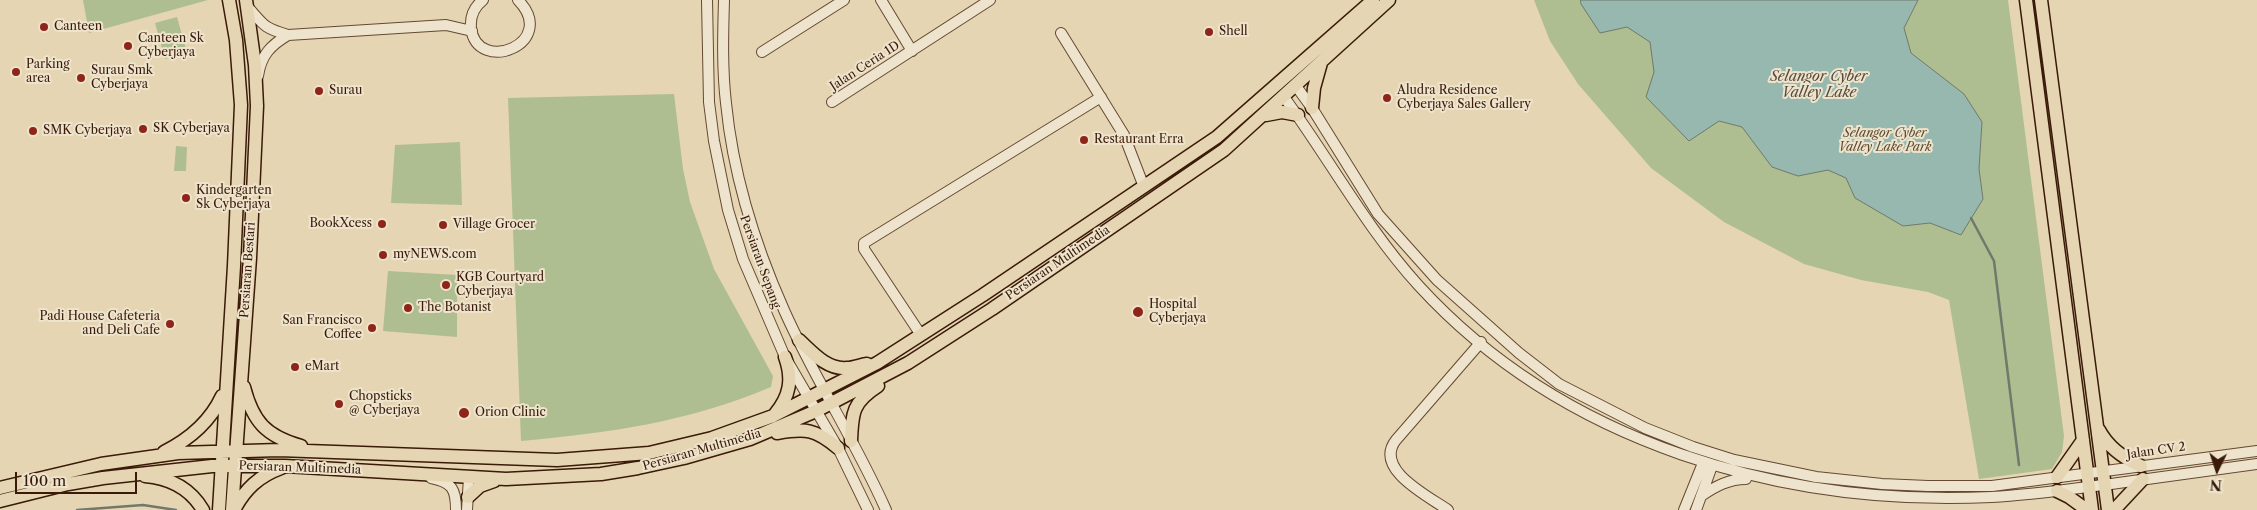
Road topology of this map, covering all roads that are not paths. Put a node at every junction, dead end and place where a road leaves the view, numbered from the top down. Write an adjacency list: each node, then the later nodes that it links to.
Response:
1 (229, 0): 32 (main road, Persiaran Bestari)
2 (482, 0): 14 (street)
3 (518, 0): 16 (street)
4 (707, 0): 36 (street, Persiaran Sepang)
5 (724, 0): 34 (street, Persiaran Sepang)
6 (844, 0): 20 (street)
7 (881, 0): 19 (street)
8 (990, 0): 19 (street, Jalan Ceria 1D)
9 (1373, 0): 30 (main road, Persiaran Multimedia)
10 (1389, 0): 21 (main road, Persiaran Multimedia)
11 (2026, 0): 48 (main road)
12 (2041, 0): 46 (main road)
13 (247, 3): 18 (street); 23 (main road, Persiaran Bestari)
14 (472, 14): 15 (street); 16 (street)
15 (446, 25): 16 (street); 18 (street)
16 (472, 31)
17 (1061, 34): 24 (street)
18 (288, 35): 23 (street)
19 (912, 51): 26 (street, Jalan Ceria 1D)
20 (762, 52)
21 (1321, 62): 22 (main road, Persiaran Multimedia); 27 (main road)
22 (1296, 86): 25 (main road, Persiaran Multimedia); 27 (street, Jalan CV 2)
23 (257, 87): 31 (main road, Persiaran Bestari)
24 (1101, 97): 30 (street); 33 (street)
25 (1284, 97): 28 (main road, Persiaran Multimedia); 29 (street)
26 (832, 102)
27 (1312, 108): 68 (street, Jalan CV 2)
28 (1264, 115): 29 (main road); 38 (main road, Persiaran Multimedia)
29 (1298, 115): 35 (street)
30 (1144, 187): 33 (main road, Persiaran Multimedia)
31 (250, 258): 32 (main road); 39 (main road, Persiaran Bestari)
32 (234, 266): 40 (main road, Persiaran Bestari)
33 (922, 335): 37 (main road, Persiaran Multimedia)
34 (799, 340): 37 (main road); 41 (street, Persiaran Sepang)
35 (1481, 342): 57 (street); 85 (street)
36 (785, 357): 42 (street, Persiaran Sepang); 45 (main road)
37 (877, 363): 41 (main road, Persiaran Multimedia)
38 (908, 363): 43 (main road, Persiaran Multimedia); 49 (main road)
39 (241, 378): 52 (main road, Persiaran Bestari); 53 (main road)
40 (225, 389): 51 (main road, Persiaran Bestari); 55 (main road)
41 (824, 391): 42 (main road, Persiaran Multimedia); 43 (street, Persiaran Sepang)
42 (809, 399): 44 (street, Persiaran Sepang); 45 (main road, Persiaran Multimedia)
43 (831, 404): 44 (main road, Persiaran Multimedia); 49 (street, Persiaran Sepang)
44 (816, 411): 47 (main road, Persiaran Multimedia); 50 (street, Persiaran Sepang)
45 (773, 416): 56 (main road, Persiaran Multimedia)
46 (2096, 425): 62 (main road); 63 (main road)
47 (750, 439): 50 (main road); 70 (main road, Persiaran Multimedia)
48 (2083, 440): 64 (main road); 68 (main road)
49 (851, 441): 84 (street, Persiaran Sepang)
50 (838, 448): 83 (street, Persiaran Sepang)
51 (222, 450): 52 (main road, Persiaran Multimedia); 55 (main road, Persiaran Multimedia); 60 (main road, Persiaran Bestari)
52 (236, 450): 53 (main road, Persiaran Multimedia); 59 (main road, Persiaran Bestari)
53 (320, 451): 56 (main road, Persiaran Multimedia)
54 (2257, 451): 62 (street, Jalan CV 2)
55 (157, 455): 74 (main road, Persiaran Multimedia)
56 (415, 455): 67 (main road)
57 (1707, 464): 69 (street); 76 (street); 86 (street)
58 (2257, 464): 71 (street)
59 (235, 465): 60 (main road, Persiaran Multimedia); 61 (main road, Persiaran Multimedia); 81 (main road, Persiaran Bestari)
60 (221, 466): 66 (main road, Persiaran Multimedia); 80 (main road, Persiaran Bestari)
61 (285, 466): 65 (main road, Persiaran Multimedia); 81 (main road)
62 (2141, 466): 63 (street, Jalan CV 2)
63 (2102, 471): 64 (street, Jalan CV 2); 72 (main road)
64 (2088, 473): 68 (street, Jalan CV 2); 73 (main road)
65 (418, 474): 67 (main road, Persiaran Multimedia); 82 (street)
66 (117, 476): 77 (main road, Persiaran Multimedia); 79 (main road)
67 (469, 477): 70 (main road, Persiaran Multimedia); 78 (street)
68 (2057, 477)
69 (1767, 478): 75 (street); 76 (street)
70 (506, 479): 78 (main road)
71 (2143, 480): 72 (street); 91 (main road)
72 (2104, 485): 73 (street); 90 (main road)
73 (2090, 487): 75 (street); 89 (main road)
74 (0, 488)
75 (2057, 491): 88 (main road)
76 (1701, 496): 87 (street)
77 (0, 501)
78 (468, 504)
79 (203, 510)
80 (219, 510)
81 (233, 510)
82 (456, 510)
83 (868, 510)
84 (886, 510)
85 (1448, 510)
86 (1684, 510)
87 (1696, 510)
88 (2087, 510)
89 (2092, 510)
90 (2108, 510)
91 (2114, 510)

